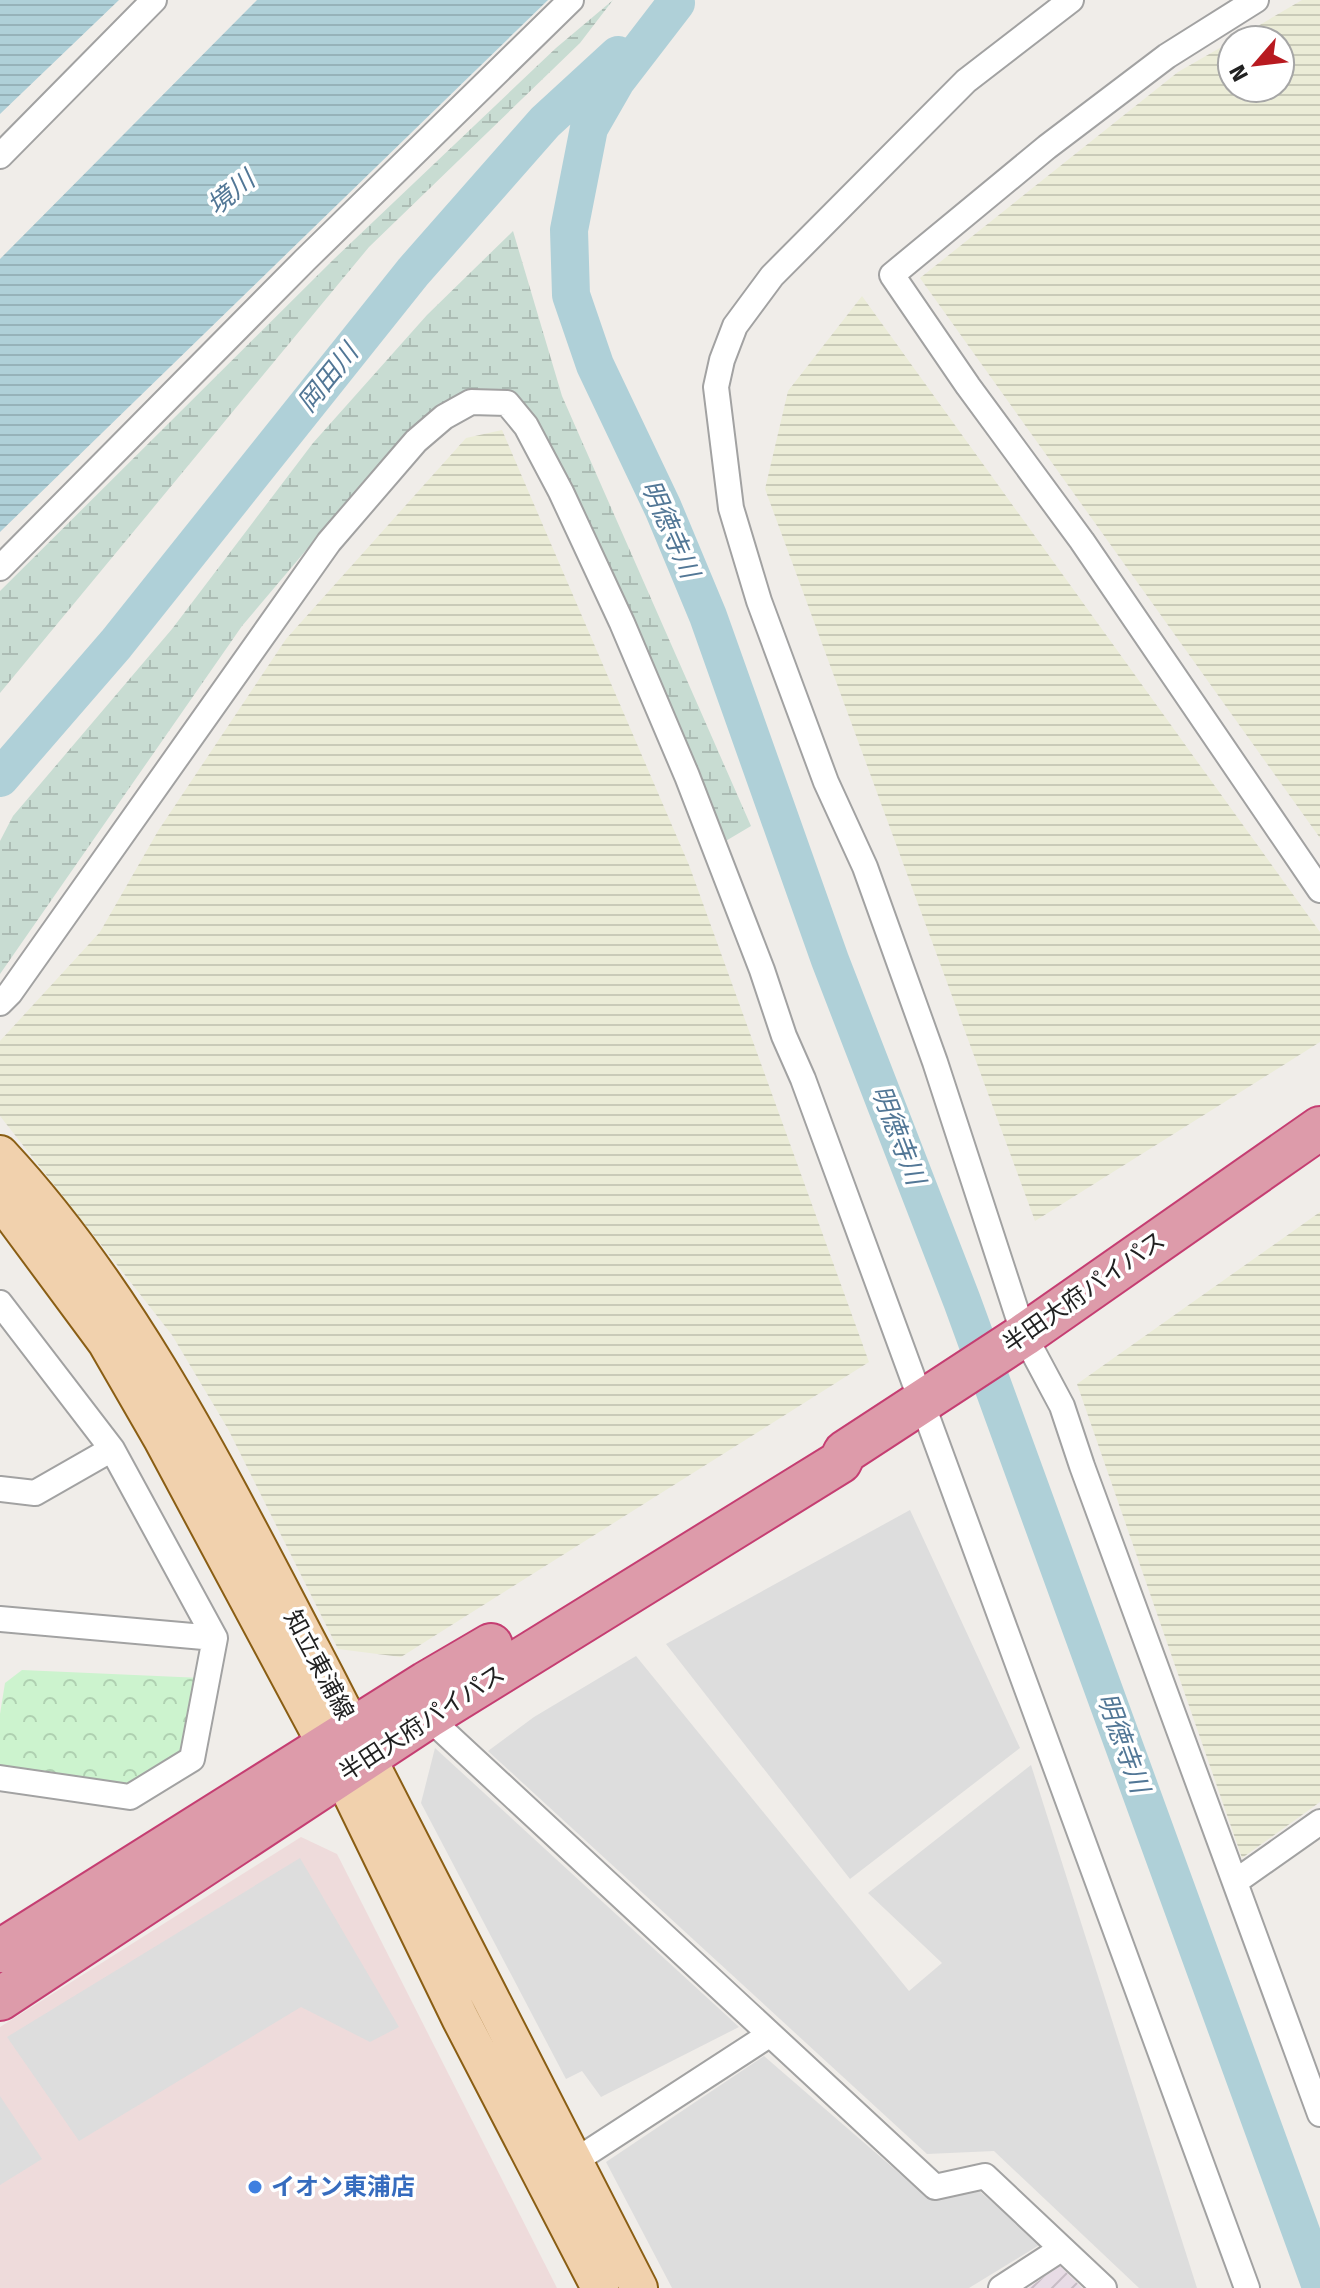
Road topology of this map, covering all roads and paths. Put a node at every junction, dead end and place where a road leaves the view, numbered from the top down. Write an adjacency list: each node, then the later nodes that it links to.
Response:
1 (154, 0): 5 (street)
2 (571, 0): 6 (street)
3 (1071, 0): 13 (street)
4 (1256, 0): 7 (street)
5 (0, 156)
6 (0, 568)
7 (1320, 890)
8 (0, 1003): 14 (street)
9 (1320, 1128): 13 (highway, 半田大府パイパス)
10 (4, 1158): 21 (main road, 知立東浦線)
11 (0, 1199): 21 (main road, 知立東浦線)
12 (3, 1313): 15 (street)
13 (1015, 1340): 14 (highway, 半田大府パイパス); 24 (street)
14 (934, 1394): 16 (highway, 半田大府パイパス); 35 (street)
15 (112, 1449): 17 (street); 19 (street)
16 (845, 1452): 20 (highway, 半田大府パイパス); 21 (highway, 半田大府パイパス)
17 (0, 1489)
18 (0, 1619): 19 (street)
19 (215, 1638): 22 (street)
20 (428, 1717): 21 (highway, 半田大府パイパス); 27 (street)
21 (347, 1752): 25 (highway, 半田大府パイパス); 26 (highway, 半田大府パイパス); 29 (main road, 知立東浦線); 31 (main road, 知立東浦線)
22 (0, 1778)
23 (1320, 1822): 24 (street)
24 (1235, 1882): 28 (street)
25 (0, 1951)
26 (0, 1999)
27 (769, 2035): 29 (street); 30 (street)
28 (1320, 2114)
29 (575, 2161): 32 (main road, 知立東浦線)
30 (1061, 2249): 33 (street); 34 (street)
31 (600, 2288)
32 (639, 2288)
33 (1001, 2288)
34 (1104, 2288)
35 (1247, 2288)

